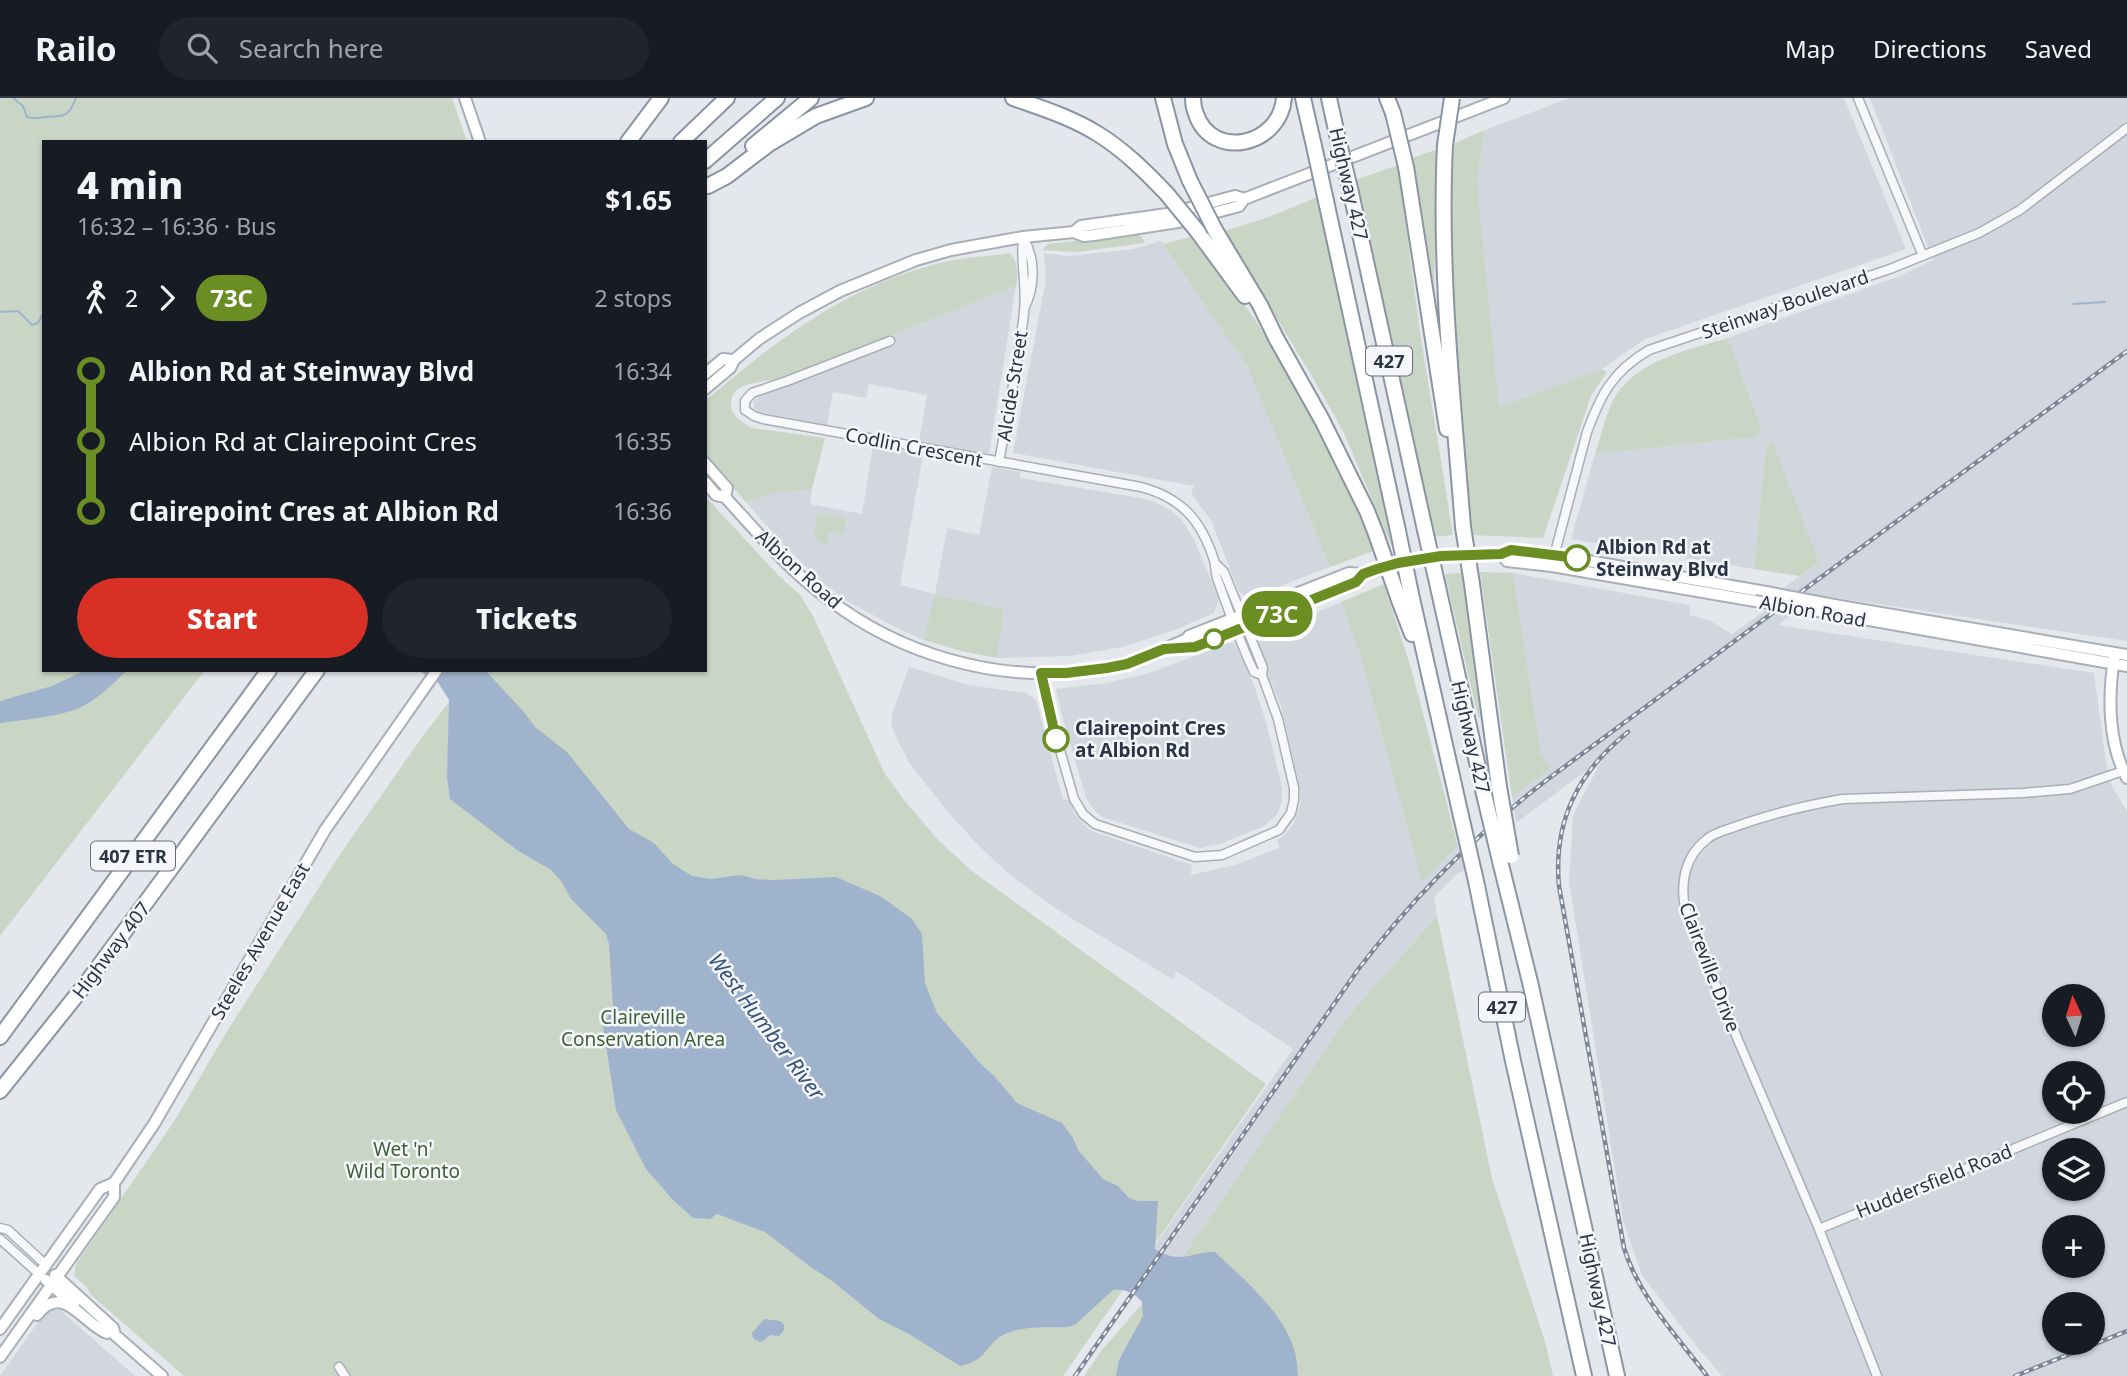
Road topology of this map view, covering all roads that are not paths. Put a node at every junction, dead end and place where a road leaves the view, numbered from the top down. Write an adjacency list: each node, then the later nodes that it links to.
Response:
1 (465, 98): 18 (main road)
2 (661, 98): 19 (highway)
3 (727, 98): 20 (highway)
4 (777, 98): 21 (highway)
5 (811, 98): 22 (highway)
6 (866, 98): 23 (highway)
7 (1013, 98): 26 (highway, bridge)
8 (1163, 98): 26 (highway, bridge)
9 (1193, 98): 10 (highway)
10 (1284, 98)
11 (1304, 98): 37 (highway, Highway 427 / 427, bridge)
12 (1329, 98): 47 (highway, Highway 427 / 427, bridge)
13 (1387, 98): 35 (highway, bridge)
14 (1452, 98): 35 (highway, bridge)
15 (1504, 98): 24 (main road)
16 (1858, 98): 25 (street)
17 (2127, 128): 25 (street, Steinway Boulevard)
18 (479, 140)
19 (630, 140)
20 (683, 140)
21 (707, 159)
22 (707, 186)
23 (707, 186)
24 (1023, 237): 28 (main road); 31 (street, Alcide Street)
25 (1923, 256): 36 (street, Steinway Boulevard)
26 (1276, 338): 37 (highway, bridge)
27 (890, 341): 31 (street, Codlin Crescent)
28 (734, 359): 29 (main road); 30 (main road)
29 (707, 372)
30 (707, 387)
31 (999, 463): 38 (street, Codlin Crescent)
32 (707, 465): 34 (main road, Albion Road)
33 (707, 484): 34 (main road, Albion Road)
34 (725, 497): 45 (main road, Albion Road)
35 (1463, 527): 47 (highway, bridge)
36 (1553, 560): 38 (main road, Albion Road); 40 (main road, Albion Road, bridge); 40 (main road, Albion Road, bridge)
37 (1405, 597): 64 (highway, Highway 427 / 427, bridge)
38 (1238, 623): 45 (main road, Albion Road); 45 (street, Codlin Crescent)
39 (2127, 655): 40 (main road, Albion Road)
40 (2114, 658): 41 (main road, Albion Road); 46 (main road)
41 (2127, 666)
42 (268, 672): 48 (highway, Highway 407 / 407 ETR)
43 (316, 672): 49 (highway, Highway 407 / 407 ETR)
44 (436, 672): 51 (main road, Steeles Avenue East)
45 (1041, 673)
46 (2125, 774): 53 (street, Claireville Drive)
47 (1506, 860): 65 (highway, Highway 427 / 427)
48 (0, 1037)
49 (0, 1091)
50 (2127, 1102): 53 (street, Huddersfield Road)
51 (114, 1183): 55 (main road, Steeles Avenue East); 56 (main road, Steeles Avenue East)
52 (0, 1228): 55 (street)
53 (1819, 1228): 66 (street, Claireville Drive)
54 (0, 1239): 55 (street)
55 (42, 1269): 56 (main road); 57 (main road, Steeles Avenue East)
56 (55, 1281): 58 (main road, Steeles Avenue East); 59 (main road)
57 (0, 1329)
58 (17, 1334): 59 (main road); 60 (main road, Steeles Avenue East)
59 (111, 1334): 62 (main road)
60 (0, 1357)
61 (340, 1367): 63 (street)
62 (162, 1376)
63 (345, 1376)
64 (1584, 1376)
65 (1617, 1376)
66 (1877, 1376)

